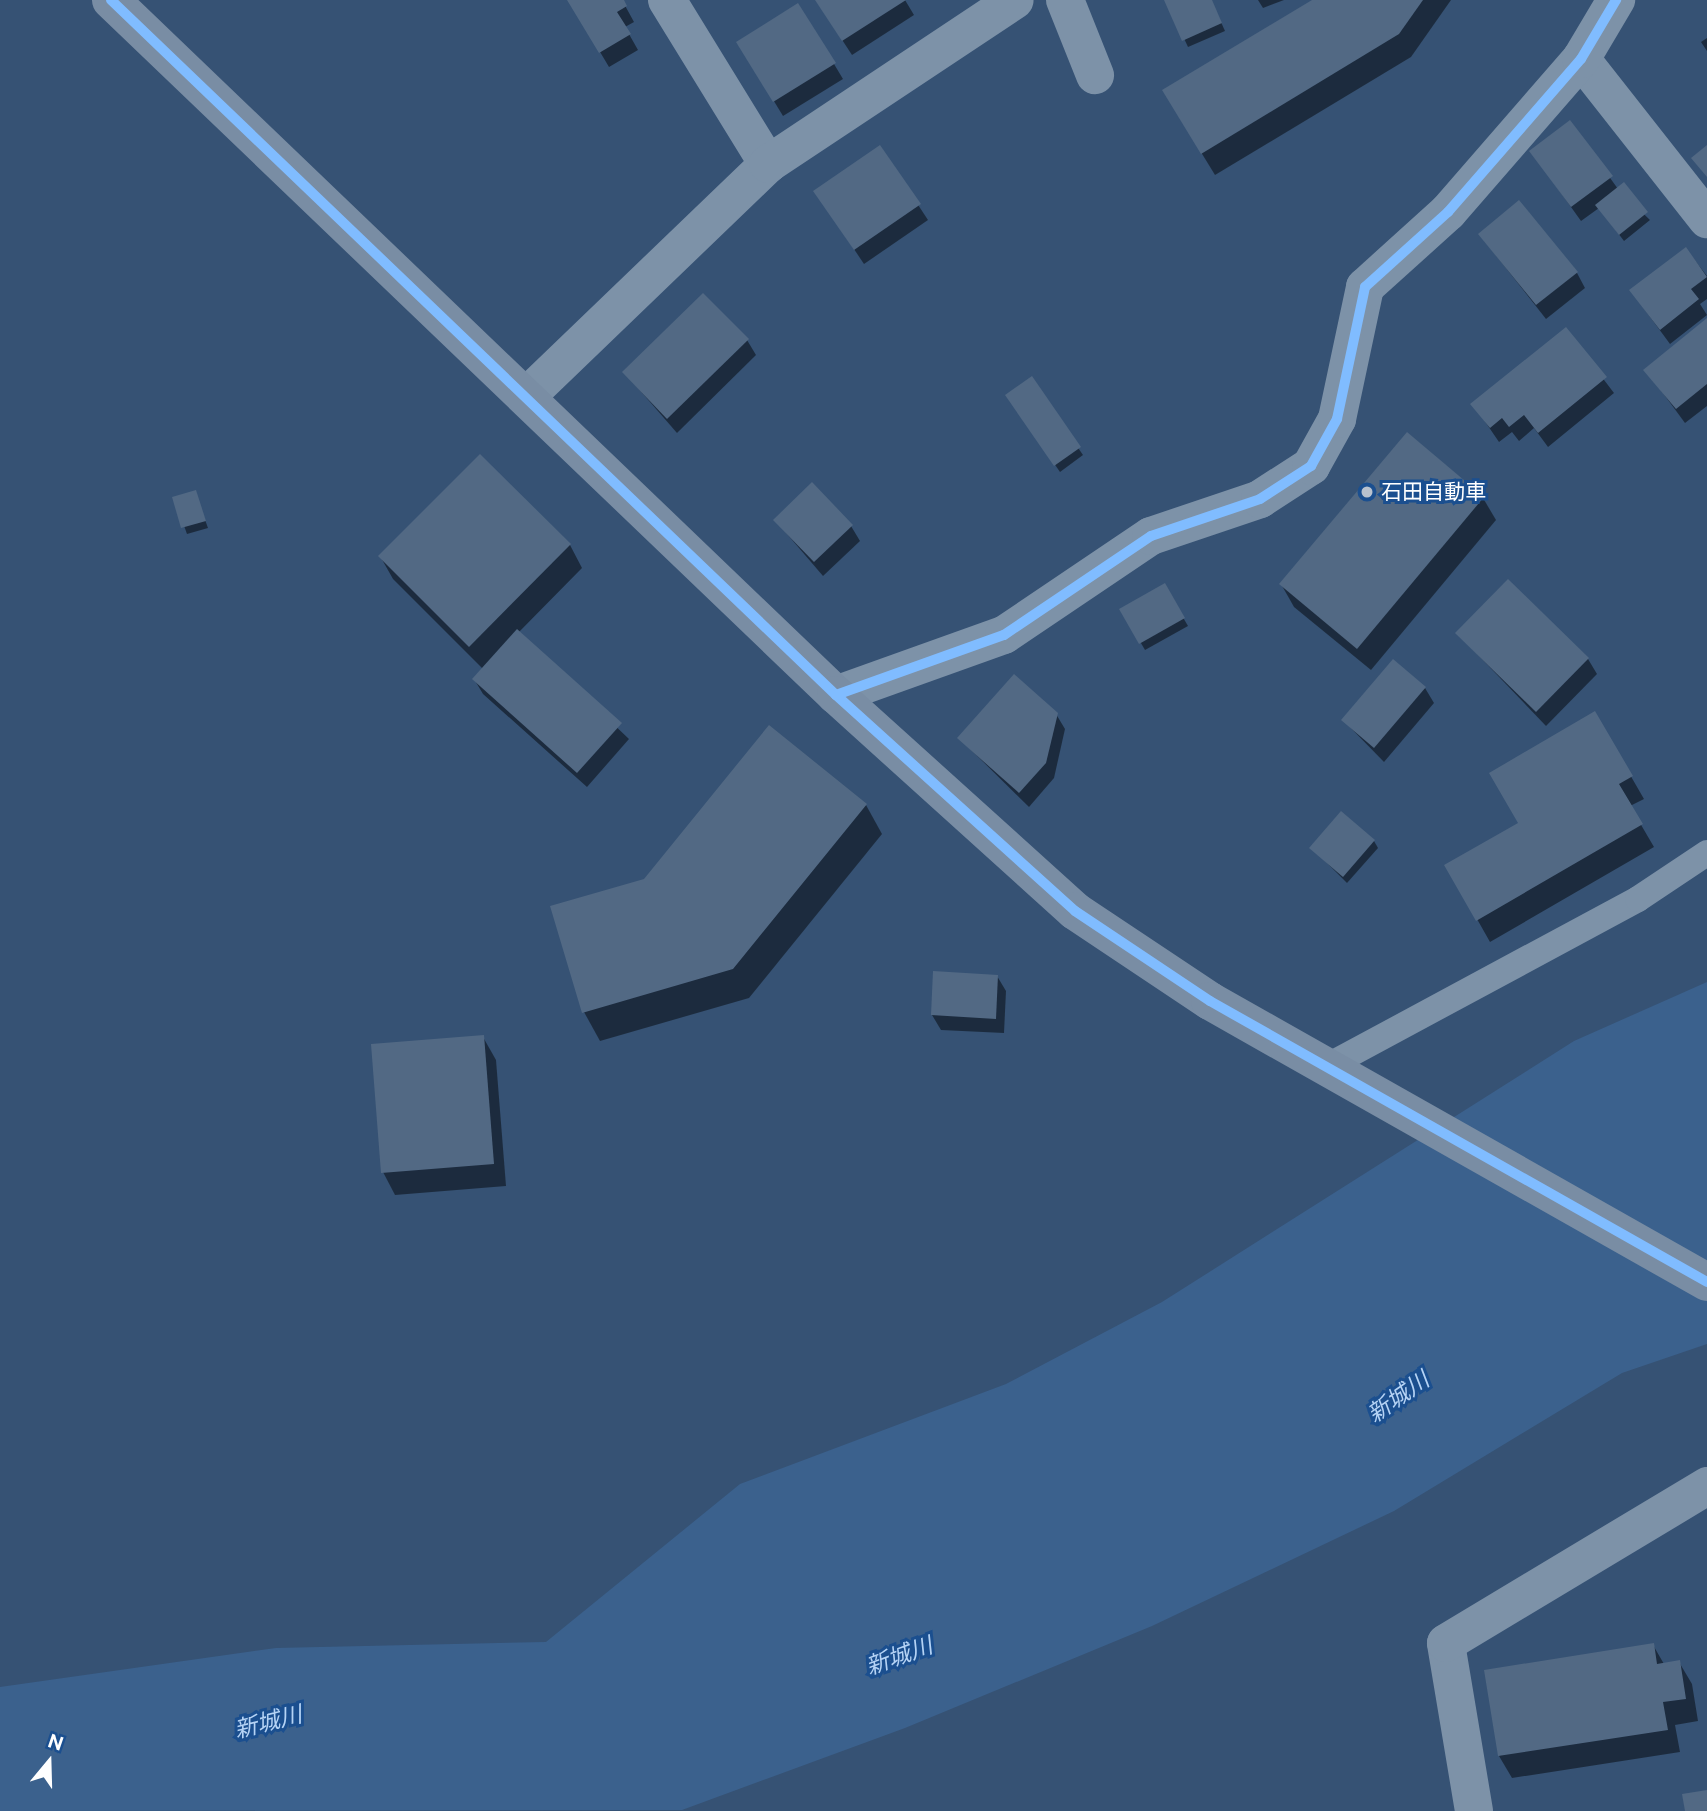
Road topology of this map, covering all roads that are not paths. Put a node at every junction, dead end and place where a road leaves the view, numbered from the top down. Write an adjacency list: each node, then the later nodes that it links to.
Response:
1 (111, 0): 10 (street)
2 (667, 0): 8 (street)
3 (1015, 0): 8 (street)
4 (1065, 0): 7 (street)
5 (1616, 0): 6 (street)
6 (1581, 59): 9 (street); 11 (street)
7 (1095, 75)
8 (768, 164): 10 (street)
9 (1707, 219)
10 (528, 396): 11 (street)
11 (836, 695): 13 (street)
12 (1707, 853): 13 (lane)
13 (1339, 1072): 14 (street)
14 (1707, 1282)
15 (1707, 1486): 16 (street)
16 (1474, 1811)

